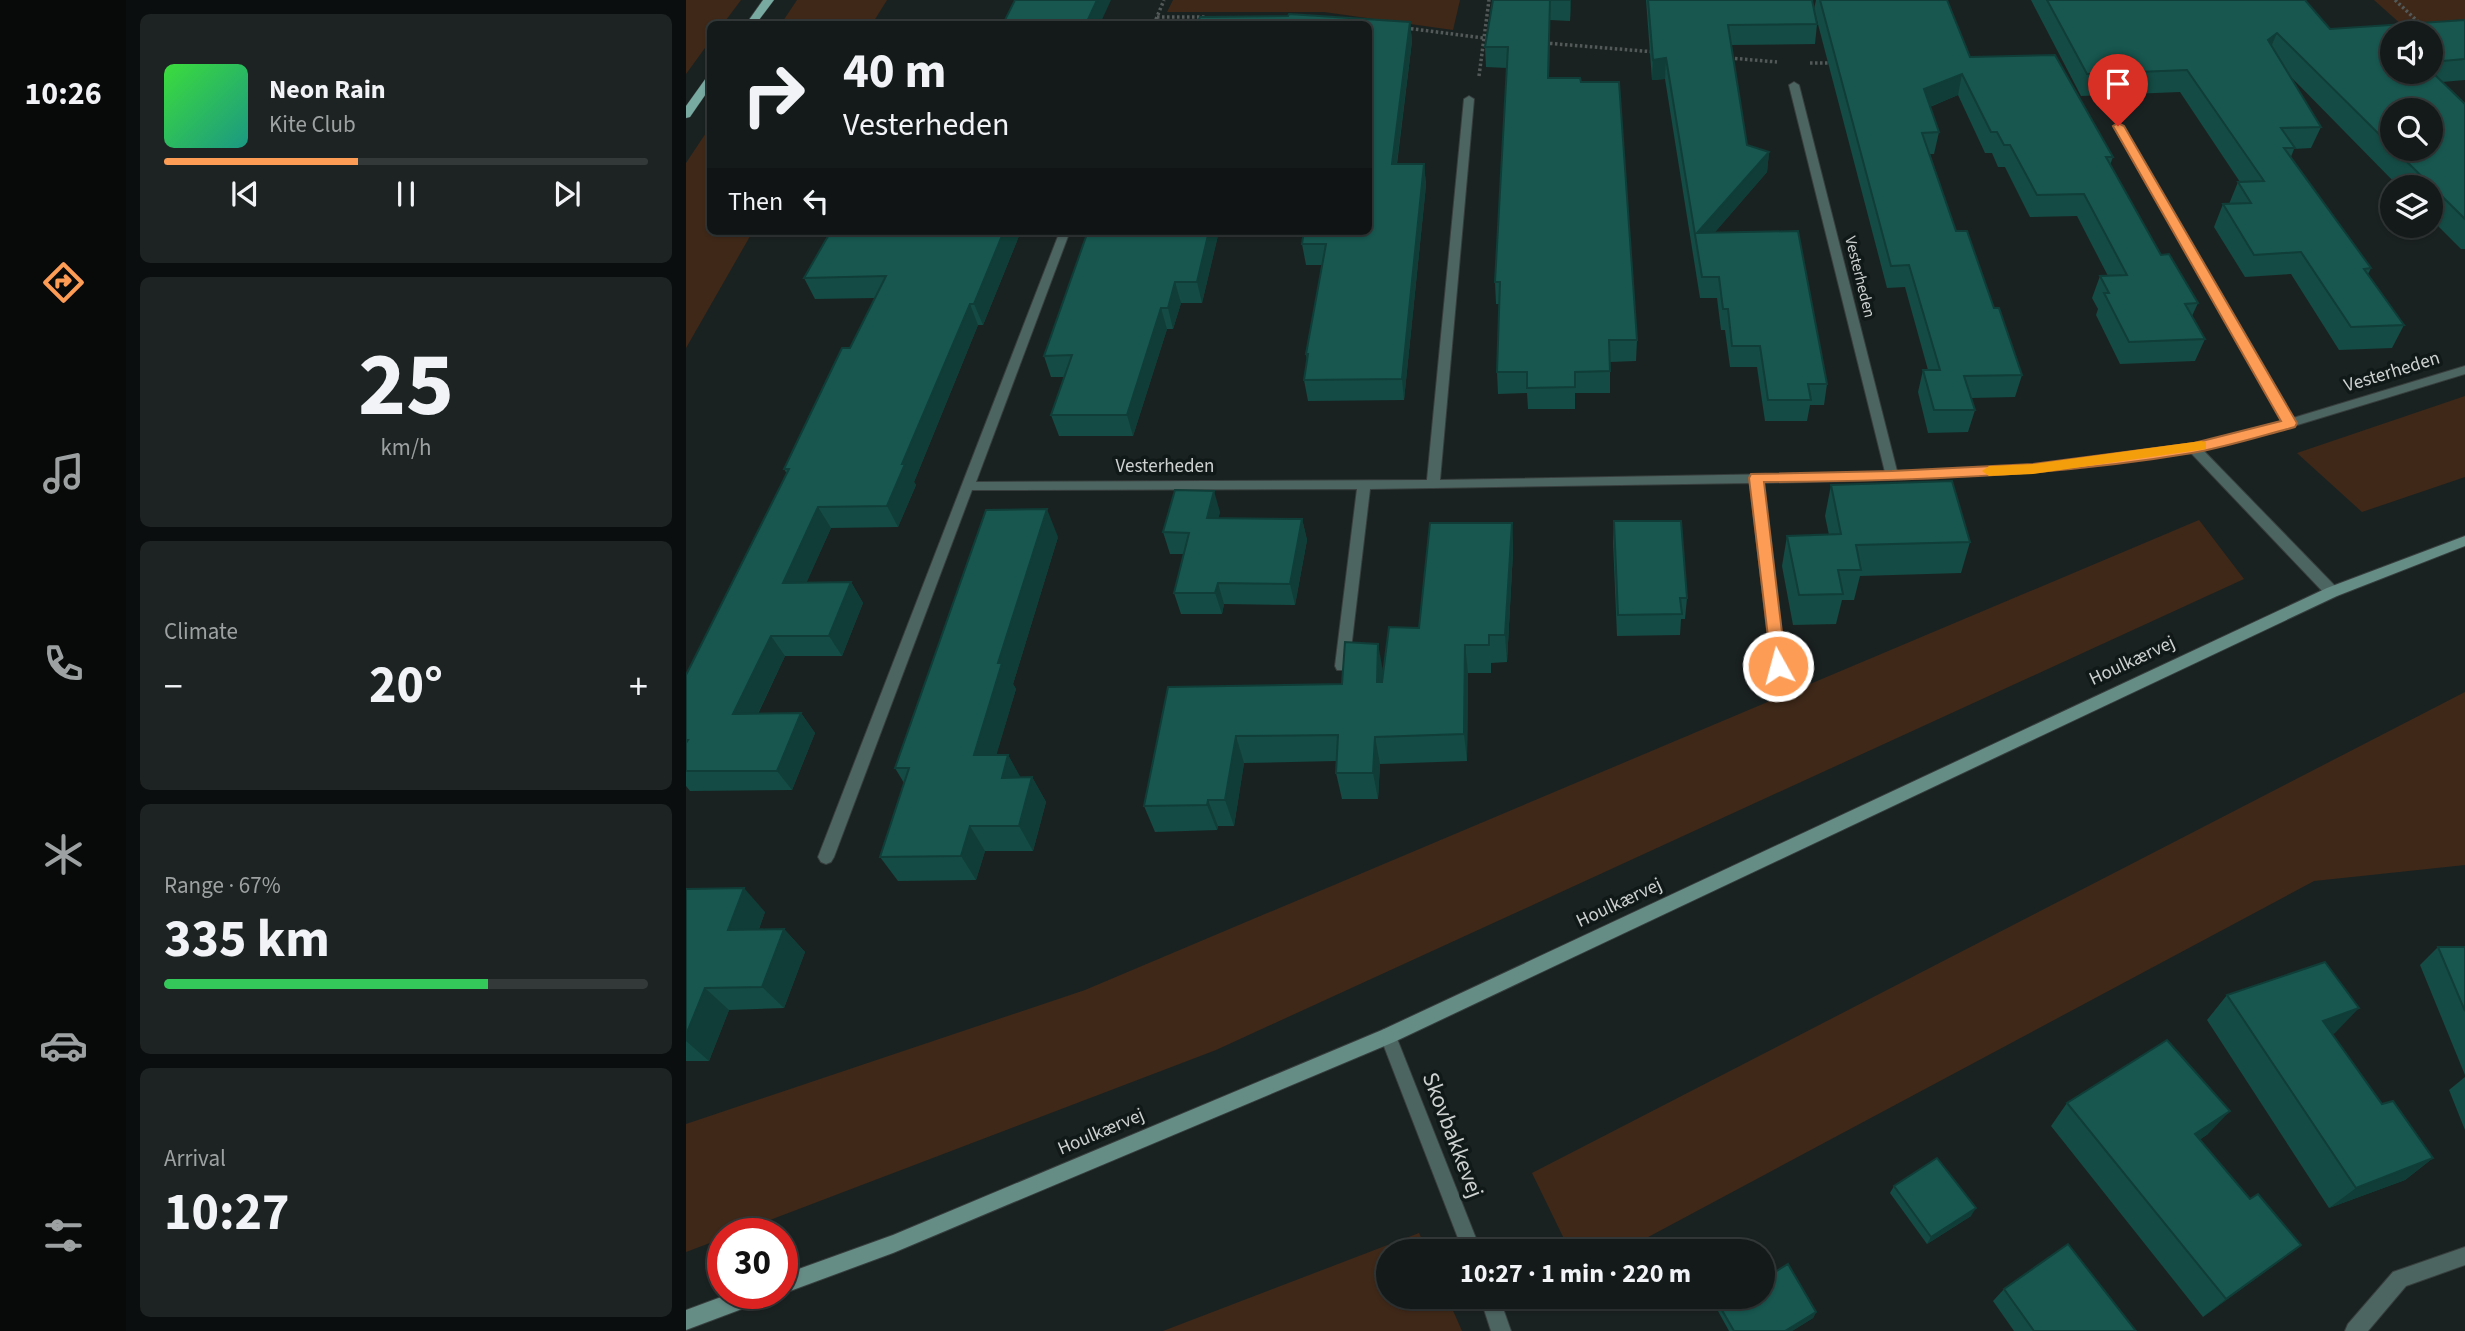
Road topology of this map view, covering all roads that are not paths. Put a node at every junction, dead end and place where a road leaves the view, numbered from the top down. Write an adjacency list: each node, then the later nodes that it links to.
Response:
1 (769, 0): 2 (main road)
2 (753, 21)
3 (707, 84): 6 (main road)
4 (1794, 85): 12 (street, Vesterheden)
5 (1469, 99): 14 (street)
6 (686, 114)
7 (2118, 126): 10 (street)
8 (1063, 235): 16 (street)
9 (2465, 370): 10 (street, Vesterheden)
10 (2290, 423): 11 (street, Vesterheden)
11 (2194, 448): 12 (street, Vesterheden); 18 (street)
12 (1892, 476): 13 (street, Vesterheden)
13 (1756, 478): 14 (street, Vesterheden); 20 (street)
14 (1433, 484): 15 (street, Vesterheden)
15 (1364, 485): 16 (street, Vesterheden); 19 (street)
16 (966, 486): 21 (street)
17 (2465, 541): 18 (street, Houlkærvej)
18 (2332, 592): 22 (street, Houlkærvej)
19 (1342, 666)
20 (1778, 666)
21 (826, 857)
22 (1388, 1036): 23 (street, Skovbakkevej); 25 (street, Houlkærvej)
23 (1467, 1239)
24 (2465, 1256): 30 (street)
25 (798, 1279)
26 (716, 1309): 28 (street)
27 (1494, 1309): 29 (street)
28 (686, 1320)
29 (1501, 1331)
30 (2355, 1331)

